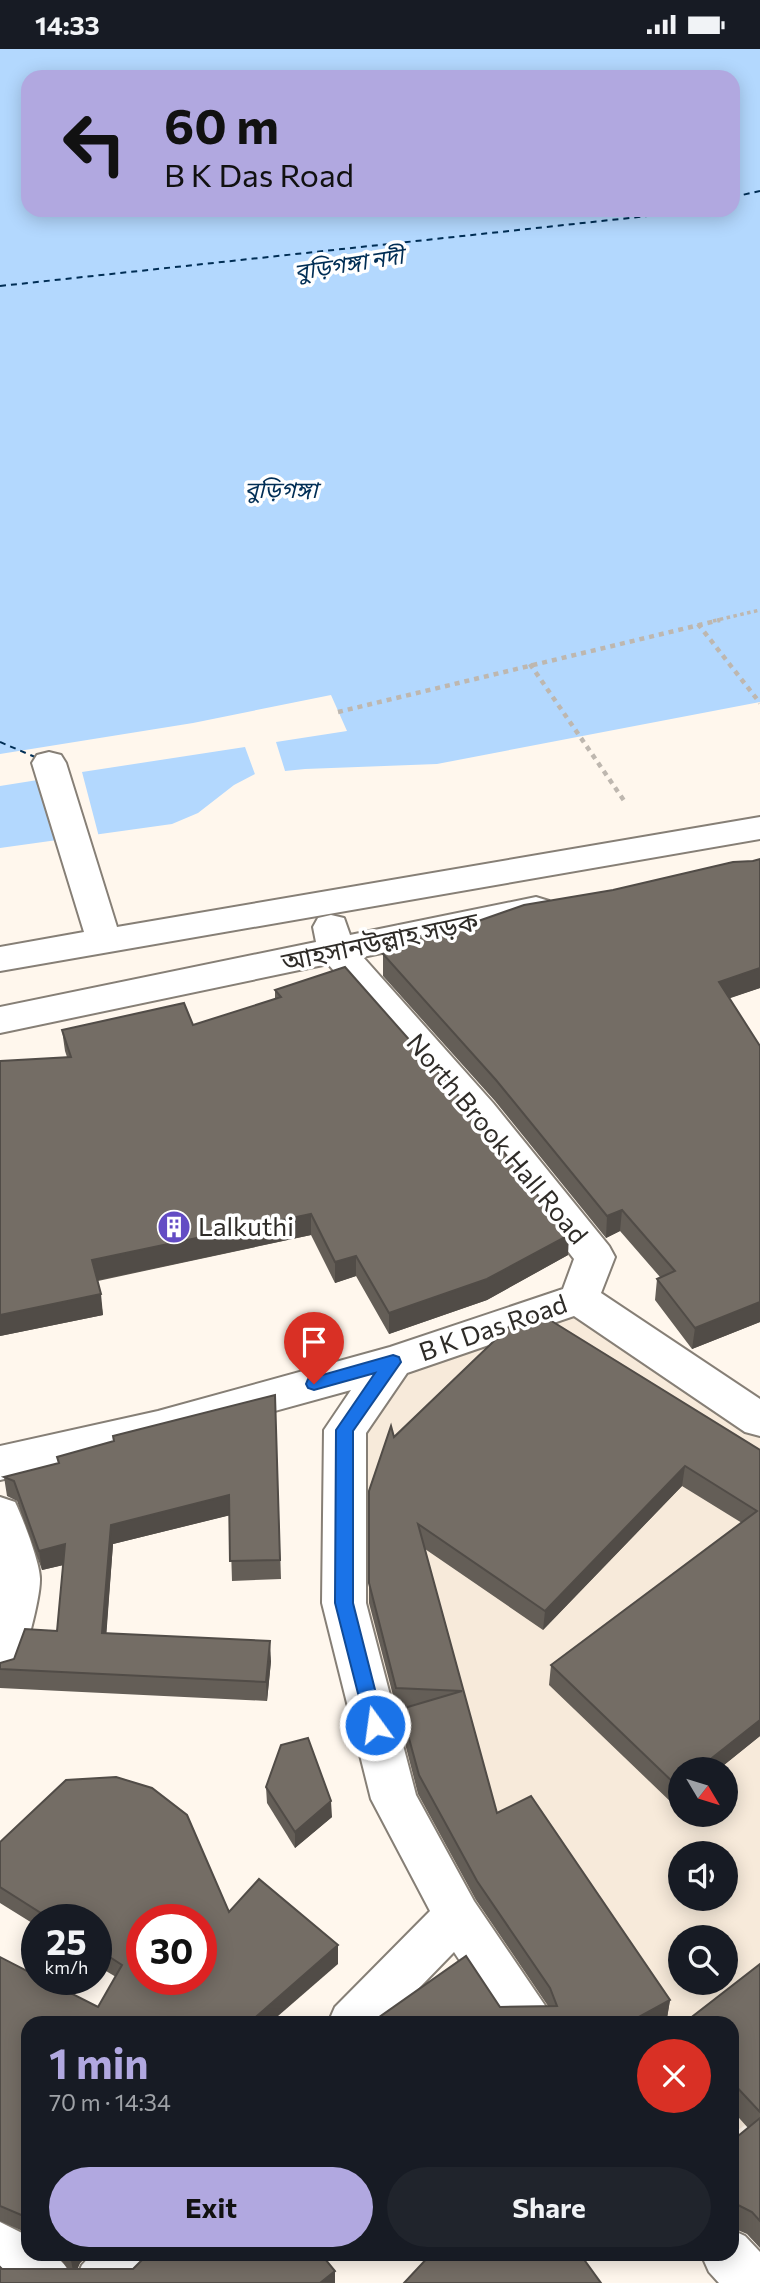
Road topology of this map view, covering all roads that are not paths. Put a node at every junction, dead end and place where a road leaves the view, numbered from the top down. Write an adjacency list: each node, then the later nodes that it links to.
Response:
1 (48, 763): 5 (street)
2 (760, 828): 3 (street)
3 (326, 902): 5 (street); 6 (street)
4 (564, 903): 6 (street, আহসানউল্লাহ সড়ক)
5 (104, 941): 7 (street)
6 (335, 949): 8 (street, আহসানউল্লাহ সড়ক); 9 (street, North Brook Hall Road)
7 (0, 959)
8 (0, 1020)
9 (579, 1299): 10 (street, B K Das Road); 11 (street)
10 (393, 1362): 12 (street, B K Das Road); 15 (street)
11 (760, 1420)
12 (0, 1463)
13 (0, 1514): 14 (street)
14 (0, 1663)
15 (457, 1916): 16 (street); 17 (street)
16 (359, 2016)
17 (524, 2016)
18 (0, 2247): 21 (street)
19 (120, 2261): 22 (street)
20 (733, 2261): 23 (street)
21 (48, 2283)
22 (100, 2283)
23 (753, 2283)

